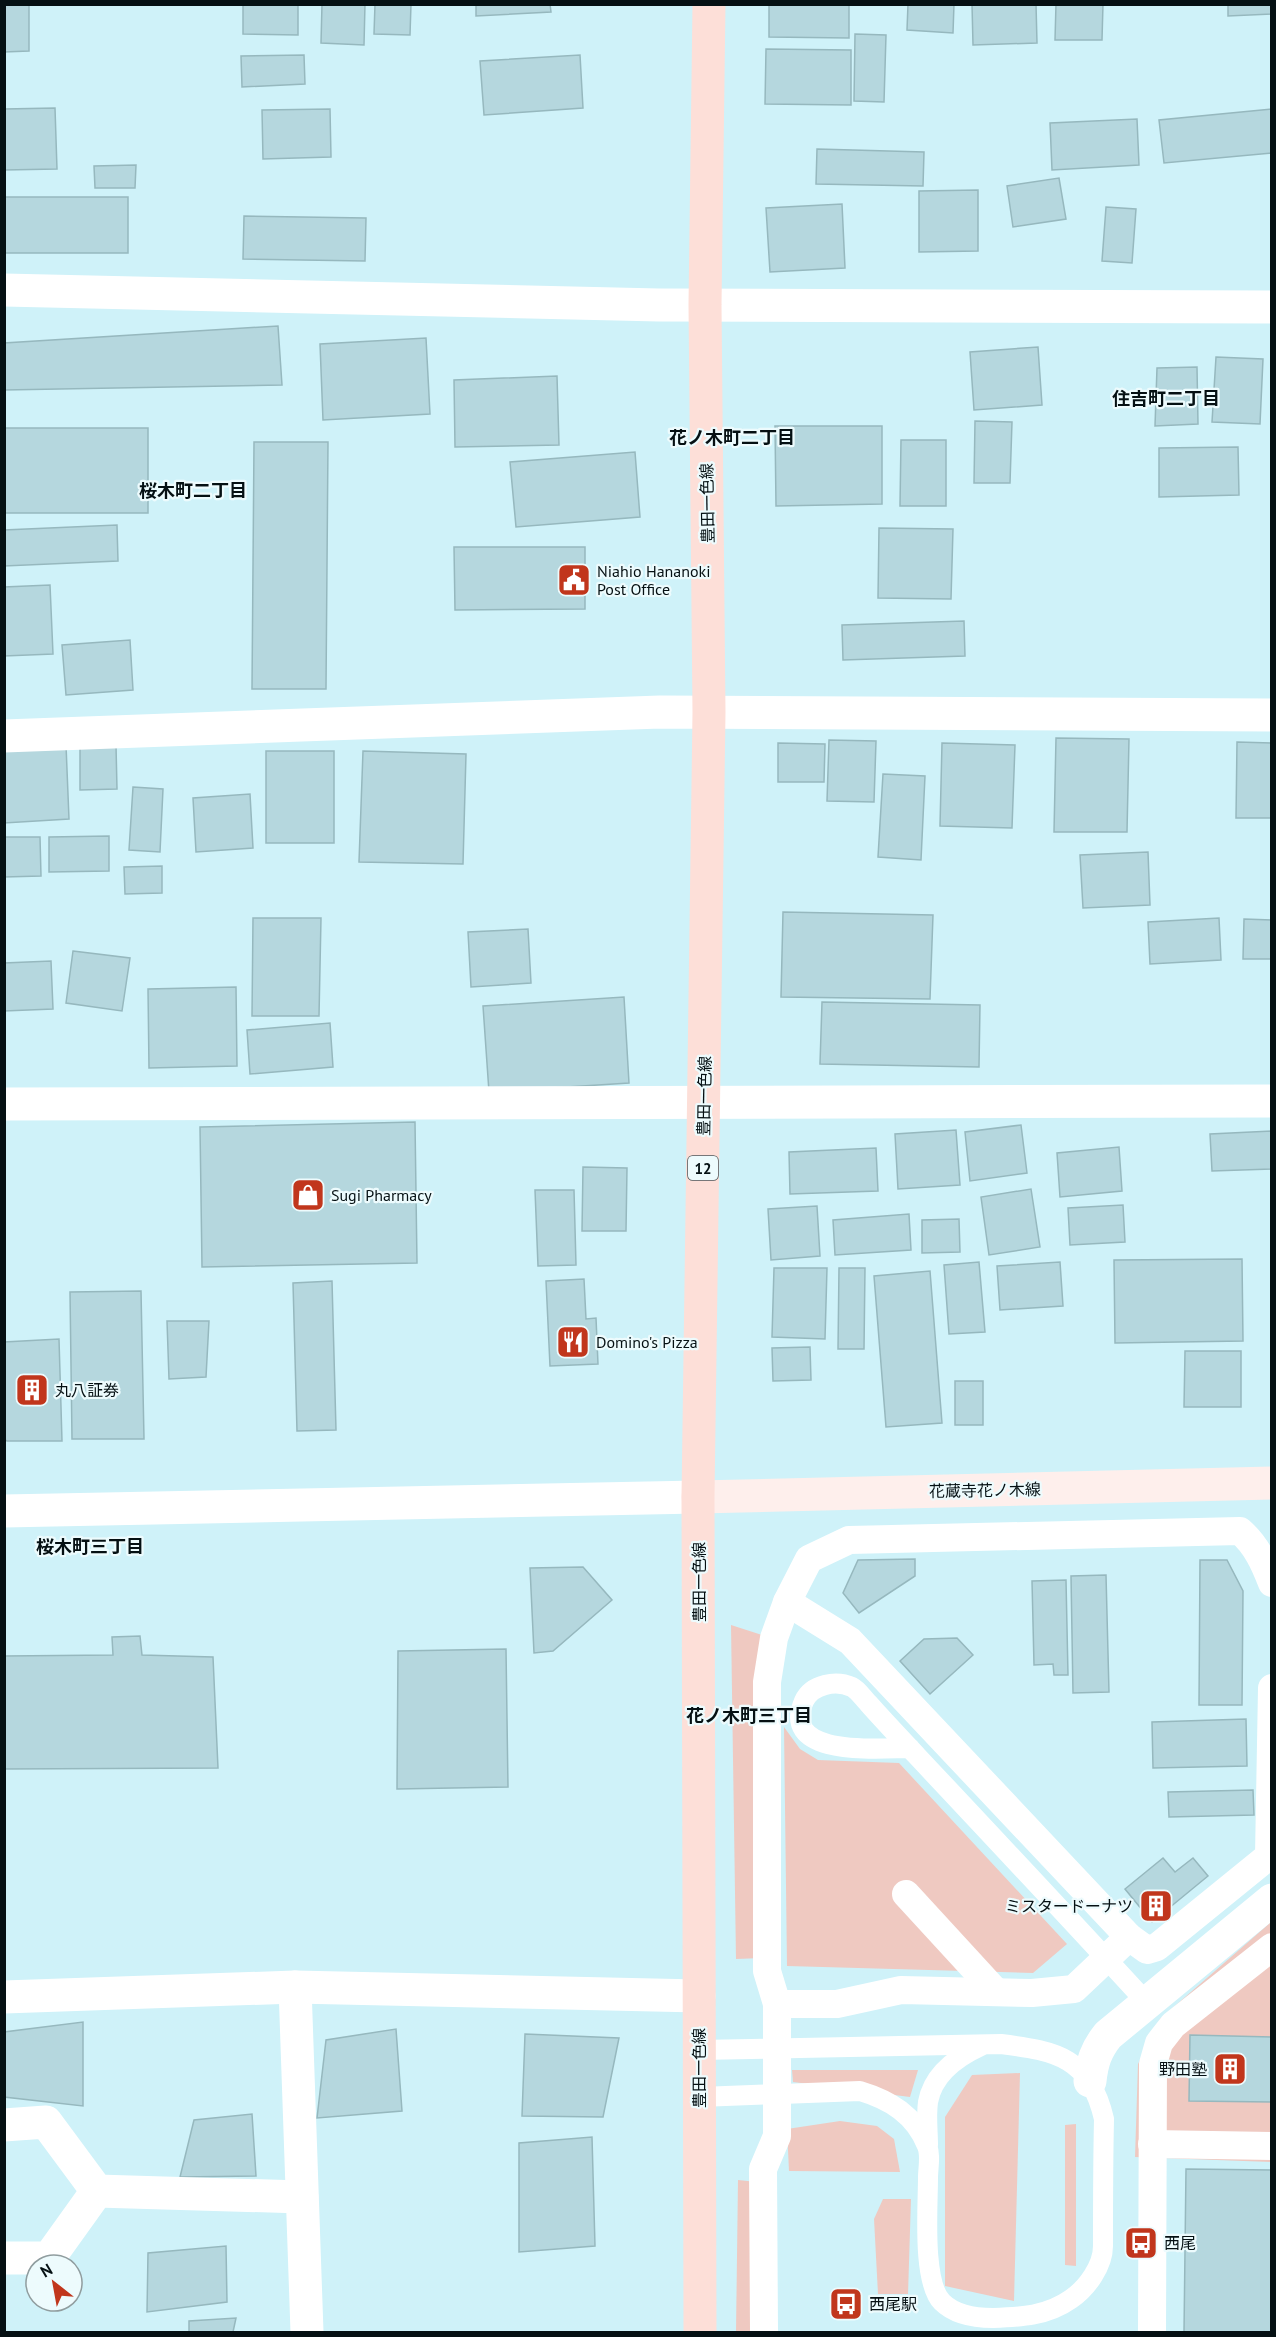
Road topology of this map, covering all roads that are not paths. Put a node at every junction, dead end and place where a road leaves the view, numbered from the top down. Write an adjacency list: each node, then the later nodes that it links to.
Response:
1 (709, 4): 3 (main road, 豊田一色線 / 12)
2 (4, 290): 3 (street)
3 (705, 305): 4 (street); 5 (main road, 豊田一色線 / 12)
4 (1272, 307)
5 (709, 712): 6 (street); 7 (street); 8 (main road, 豊田一色線 / 12)
6 (1272, 715)
7 (4, 736)
8 (704, 1101): 9 (street); 10 (street); 12 (main road, 豊田一色線 / 12)
9 (1272, 1101)
10 (4, 1104)
11 (1272, 1483): 12 (main road, 花蔵寺花ノ木線)
12 (698, 1497): 13 (street); 25 (main road, 豊田一色線 / 12)
13 (4, 1511)
14 (1272, 1583): 15 (street)
15 (787, 1602): 20 (street); 28 (street)
16 (1272, 1688): 20 (street)
17 (910, 1748): 17 (lane); 22 (lane)
18 (906, 1894): 24 (street)
19 (1272, 1900): 27 (street)
20 (1129, 1937): 22 (street)
21 (1272, 1947): 36 (street)
22 (1106, 1959): 24 (street); 27 (lane)
23 (295, 1988): 25 (street); 26 (street); 40 (street)
24 (996, 1992): 28 (street)
25 (699, 1996): 31 (main road, 豊田一色線 / 12)
26 (4, 1997)
27 (1147, 2003): 32 (street)
28 (777, 2004): 30 (street)
29 (986, 2044): 30 (lane); 32 (lane); 38 (lane)
30 (777, 2049): 31 (lane); 33 (street)
31 (699, 2050): 34 (main road, 豊田一色線 / 12)
32 (1090, 2081): 38 (lane)
33 (777, 2094): 34 (lane); 38 (lane); 44 (street)
34 (700, 2097): 43 (main road, 豊田一色線 / 12)
35 (4, 2125): 39 (street)
36 (1152, 2144): 37 (street); 45 (street)
37 (1272, 2146)
38 (928, 2148)
39 (97, 2191): 40 (street); 41 (street)
40 (302, 2196): 42 (street)
41 (4, 2258)
42 (308, 2332)
43 (700, 2332)
44 (764, 2332)
45 (1152, 2332)

